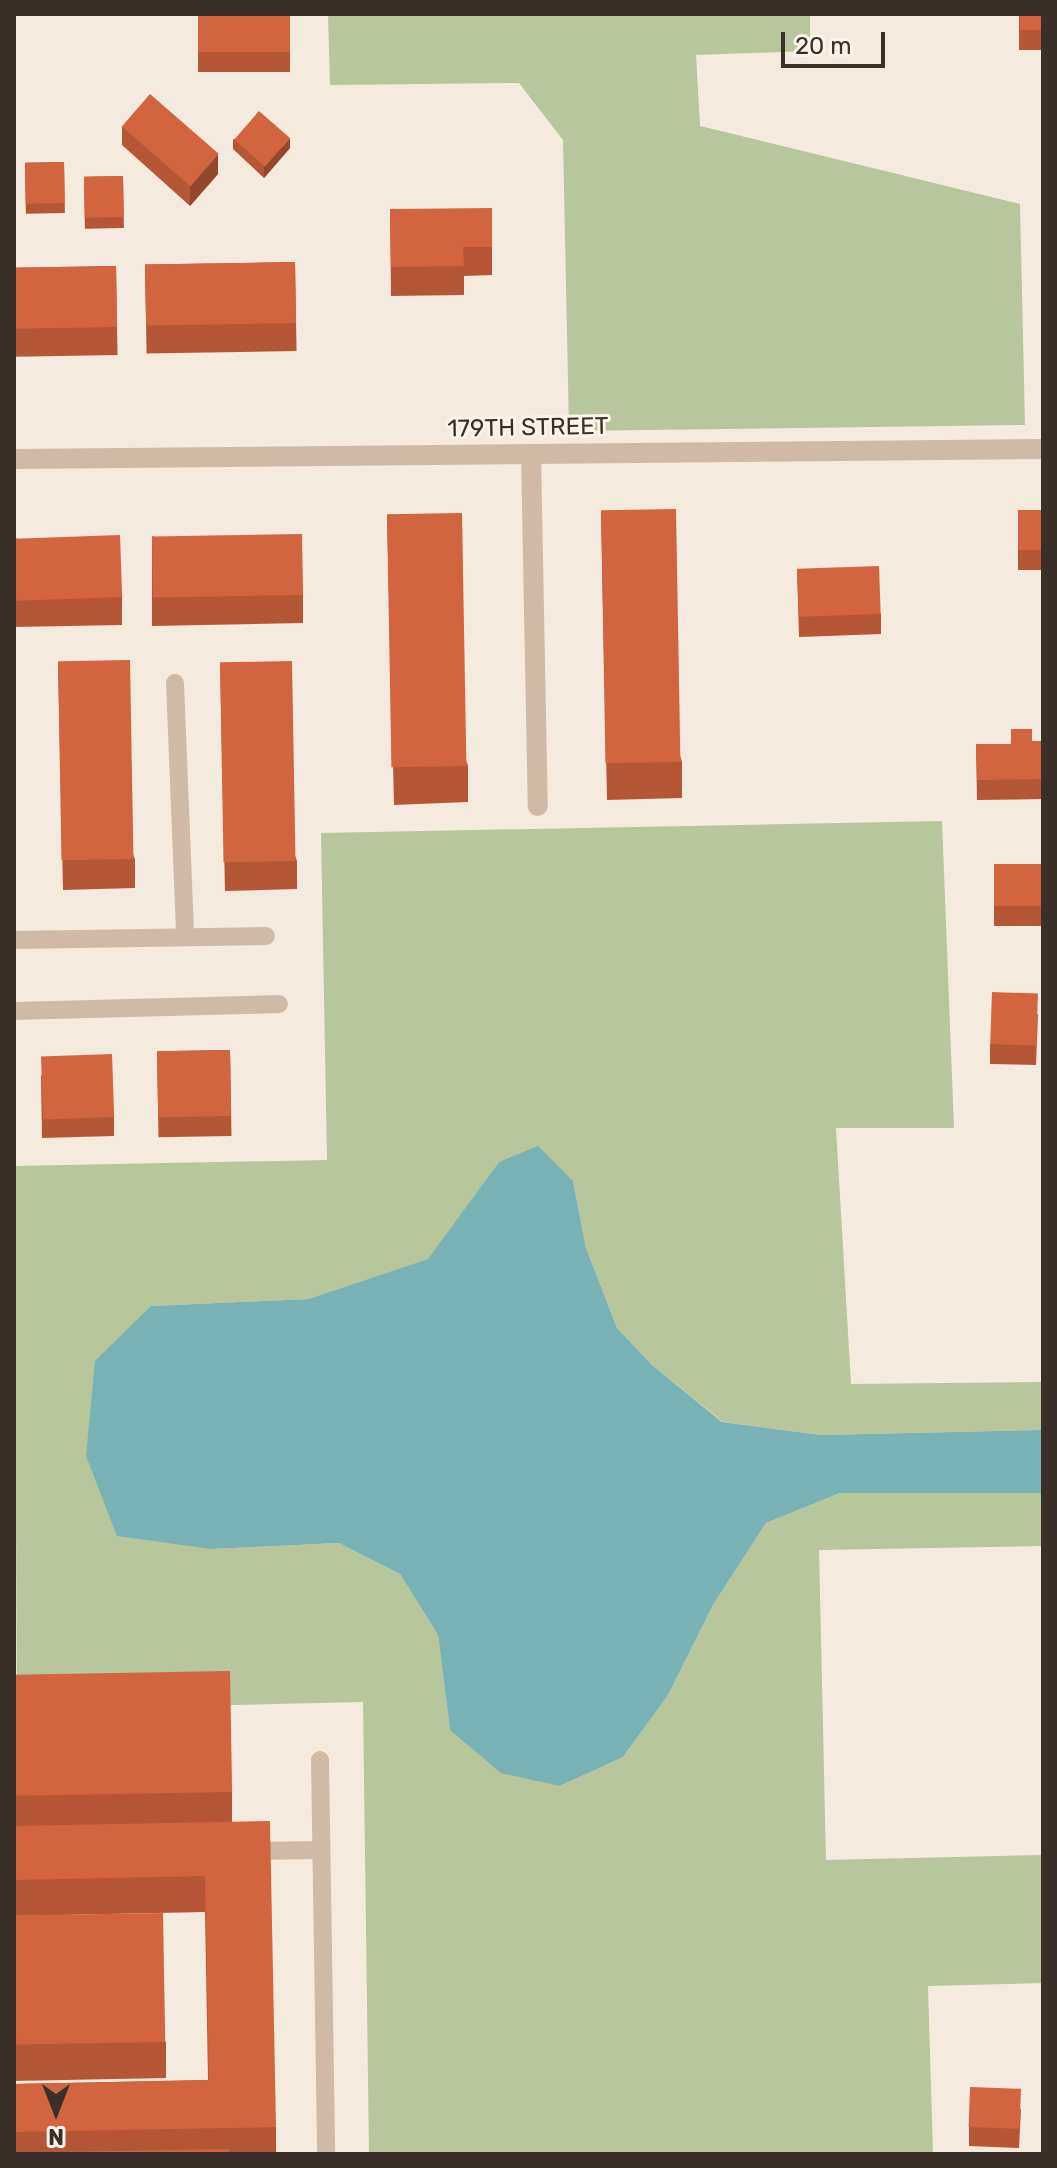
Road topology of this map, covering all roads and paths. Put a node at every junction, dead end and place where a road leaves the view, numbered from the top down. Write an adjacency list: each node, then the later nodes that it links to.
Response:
1 (1043, 449): 2 (street, 179TH STREET)
2 (531, 454): 3 (street, 179TH STREET); 5 (street)
3 (14, 459)
4 (175, 683): 7 (lane)
5 (538, 806)
6 (266, 936): 7 (lane)
7 (185, 937): 8 (lane)
8 (14, 940)
9 (279, 1004): 10 (lane)
10 (14, 1011)
11 (320, 1760): 12 (lane)
12 (320, 1850): 13 (lane); 14 (lane)
13 (228, 1851)
14 (326, 2154)

